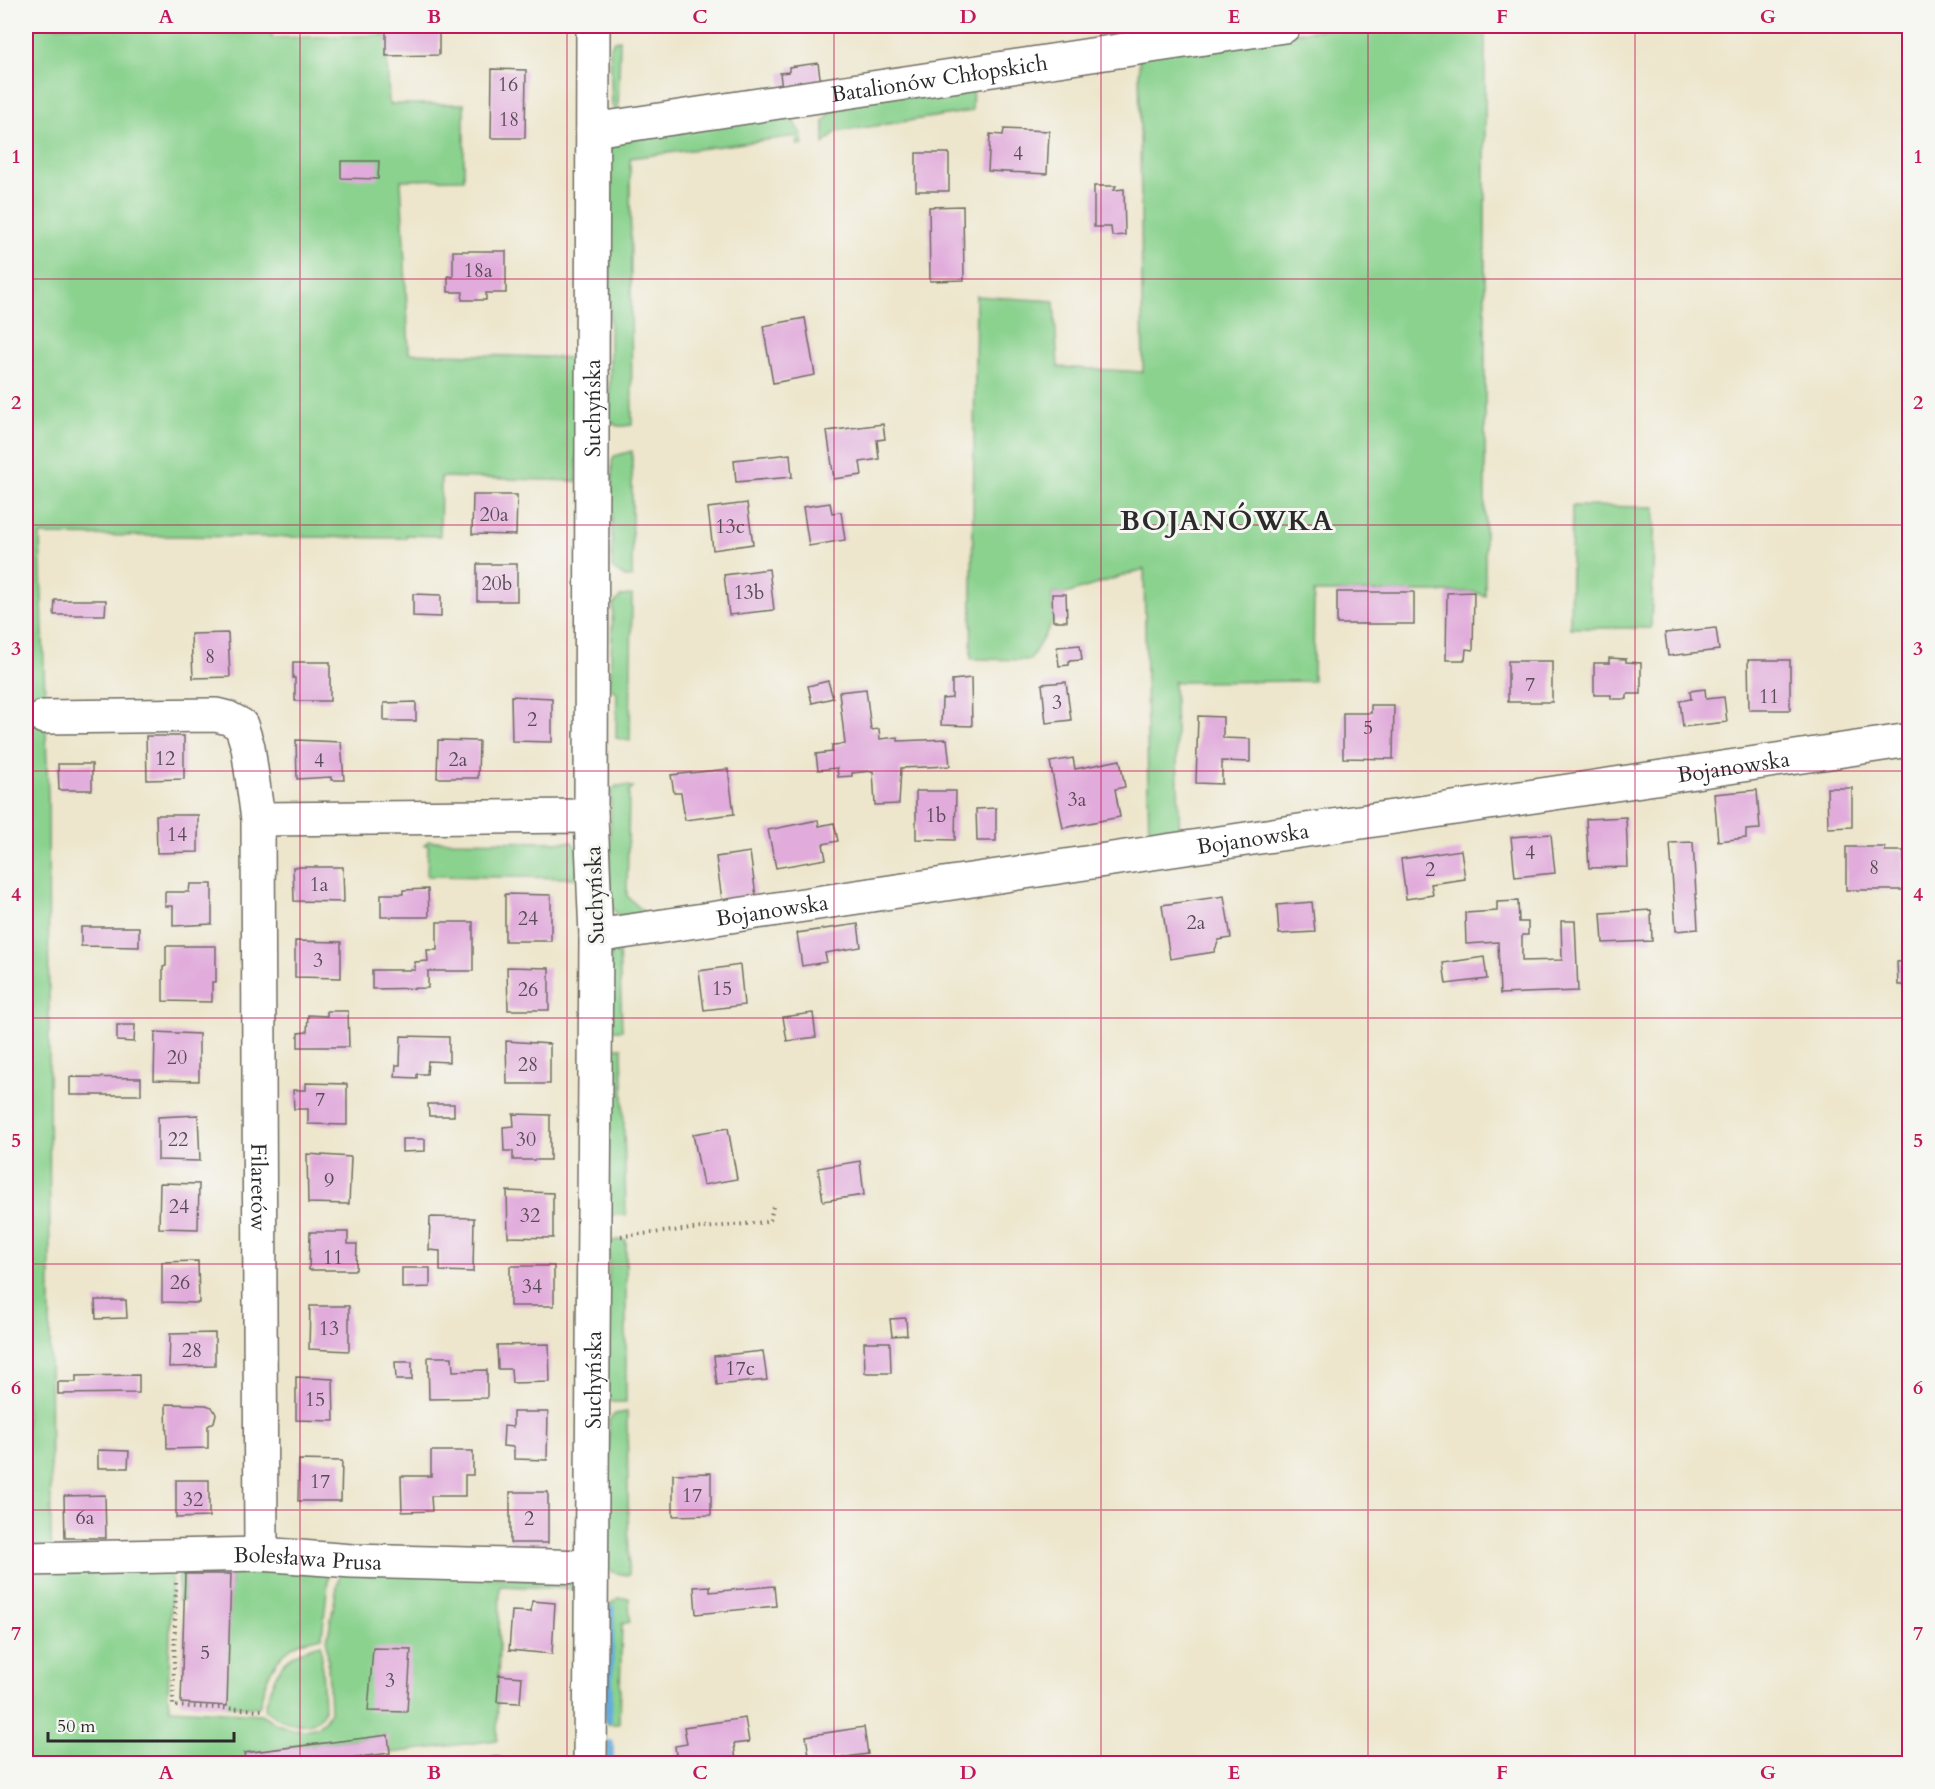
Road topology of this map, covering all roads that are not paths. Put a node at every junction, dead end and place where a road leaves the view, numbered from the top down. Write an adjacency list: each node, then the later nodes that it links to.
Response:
1 (594, 26): 4 (street, Suchyńska)
2 (1284, 26): 3 (street, Batalionów Chłopskich)
3 (1224, 30): 4 (street, Batalionów Chłopskich)
4 (593, 130): 7 (street, Suchyńska)
5 (44, 717): 8 (street, Filaretów)
6 (1910, 740): 9 (street, Bojanowska)
7 (591, 816): 8 (street); 9 (street, Suchyńska)
8 (258, 819): 10 (street, Filaretów)
9 (596, 936): 12 (street, Suchyńska)
10 (261, 1554): 11 (street, Bolesława Prusa); 12 (street, Bolesława Prusa)
11 (26, 1559)
12 (591, 1568): 13 (street, Suchyńska)
13 (590, 1764)

